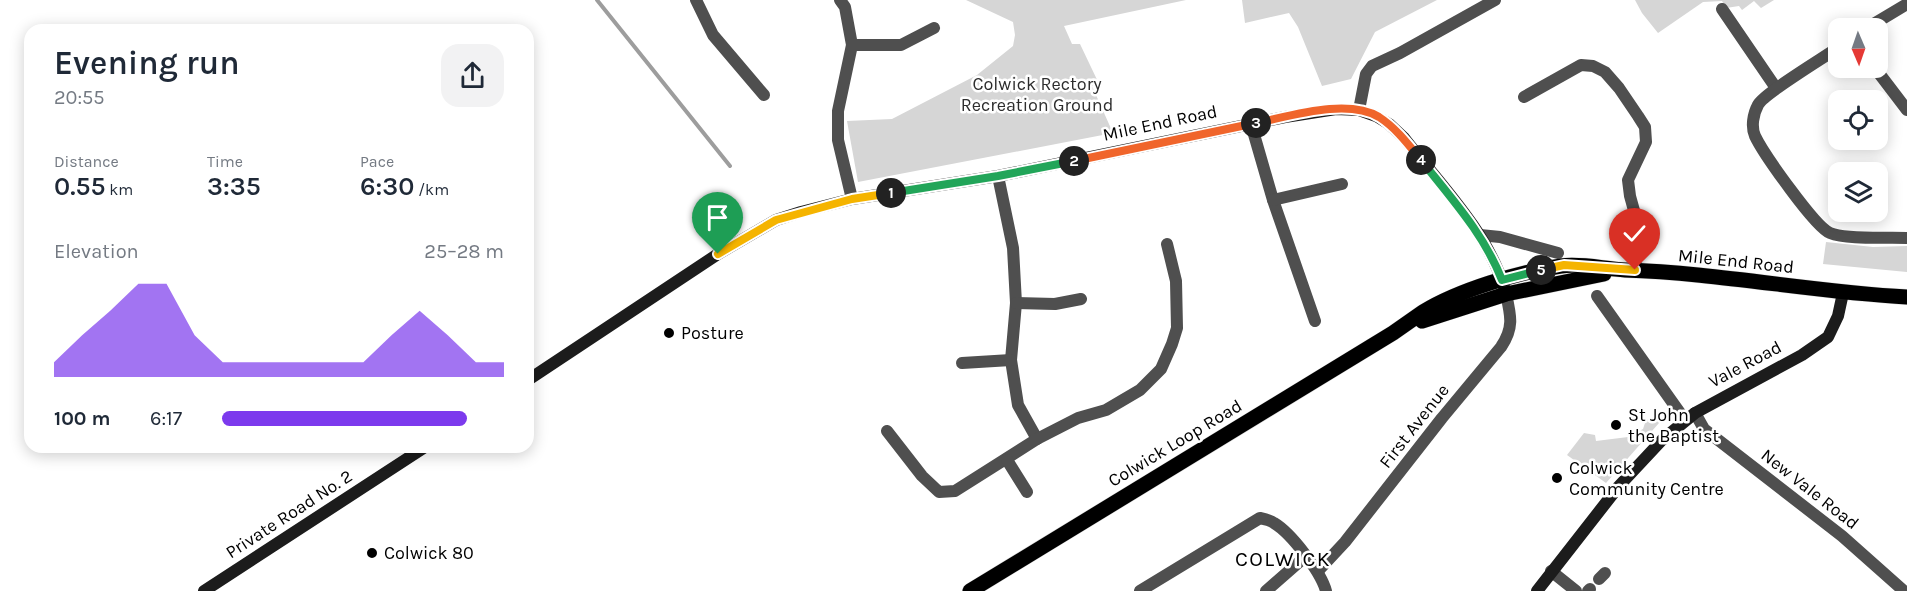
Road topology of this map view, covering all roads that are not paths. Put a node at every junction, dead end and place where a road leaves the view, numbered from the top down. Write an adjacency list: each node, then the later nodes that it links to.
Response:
1 (696, 0): 12 (street)
2 (840, 0): 8 (street)
3 (1495, 0): 14 (street)
4 (1907, 4): 6 (street)
5 (1740, 11): 11 (street)
6 (1884, 18)
7 (934, 28): 8 (street)
8 (852, 45): 19 (street)
9 (1828, 54): 11 (street)
10 (1883, 78): 15 (street)
11 (1776, 88): 22 (street)
12 (764, 95)
13 (1524, 97): 25 (street)
14 (1359, 110): 16 (street, Mile End Road); 21 (street, Mile End Road)
15 (1907, 110)
16 (1251, 124): 17 (street, Mile End Road); 20 (street)
17 (998, 176): 19 (street, Mile End Road); 31 (street)
18 (1342, 184): 20 (street)
19 (852, 199): 35 (street, Mile End Road)
20 (1272, 200): 32 (street)
21 (1480, 235): 24 (street); 26 (street, Mile End Road)
22 (1907, 238)
23 (1167, 244): 38 (street)
24 (1558, 253)
25 (1630, 270): 26 (main road, Mile End Road); 27 (main road, Mile End Road)
26 (1504, 287): 43 (street, First Avenue); 46 (main road, Colwick Loop Road)
27 (1843, 293): 29 (main road); 36 (street, Vale Road)
28 (1597, 296): 36 (street, New Vale Road)
29 (1907, 297)
30 (1080, 299): 31 (street)
31 (1016, 303): 33 (street)
32 (1315, 321)
33 (1011, 360): 34 (street); 38 (street)
34 (962, 363)
35 (534, 376)
36 (1690, 417): 44 (street, Vale Road); 52 (street, New Vale Road)
37 (887, 431): 40 (street)
38 (1037, 439): 40 (street)
39 (416, 453): 45 (street, Private Road No. 2)
40 (1007, 460): 41 (street)
41 (1027, 492)
42 (1306, 556): 43 (street); 47 (street); 48 (street)
43 (1318, 571): 49 (street)
44 (1551, 572): 50 (street, Vale Road); 51 (street)
45 (204, 591)
46 (970, 591)
47 (1140, 591)
48 (1266, 591)
49 (1326, 591)
50 (1537, 591)
51 (1576, 591)
52 (1904, 591)

